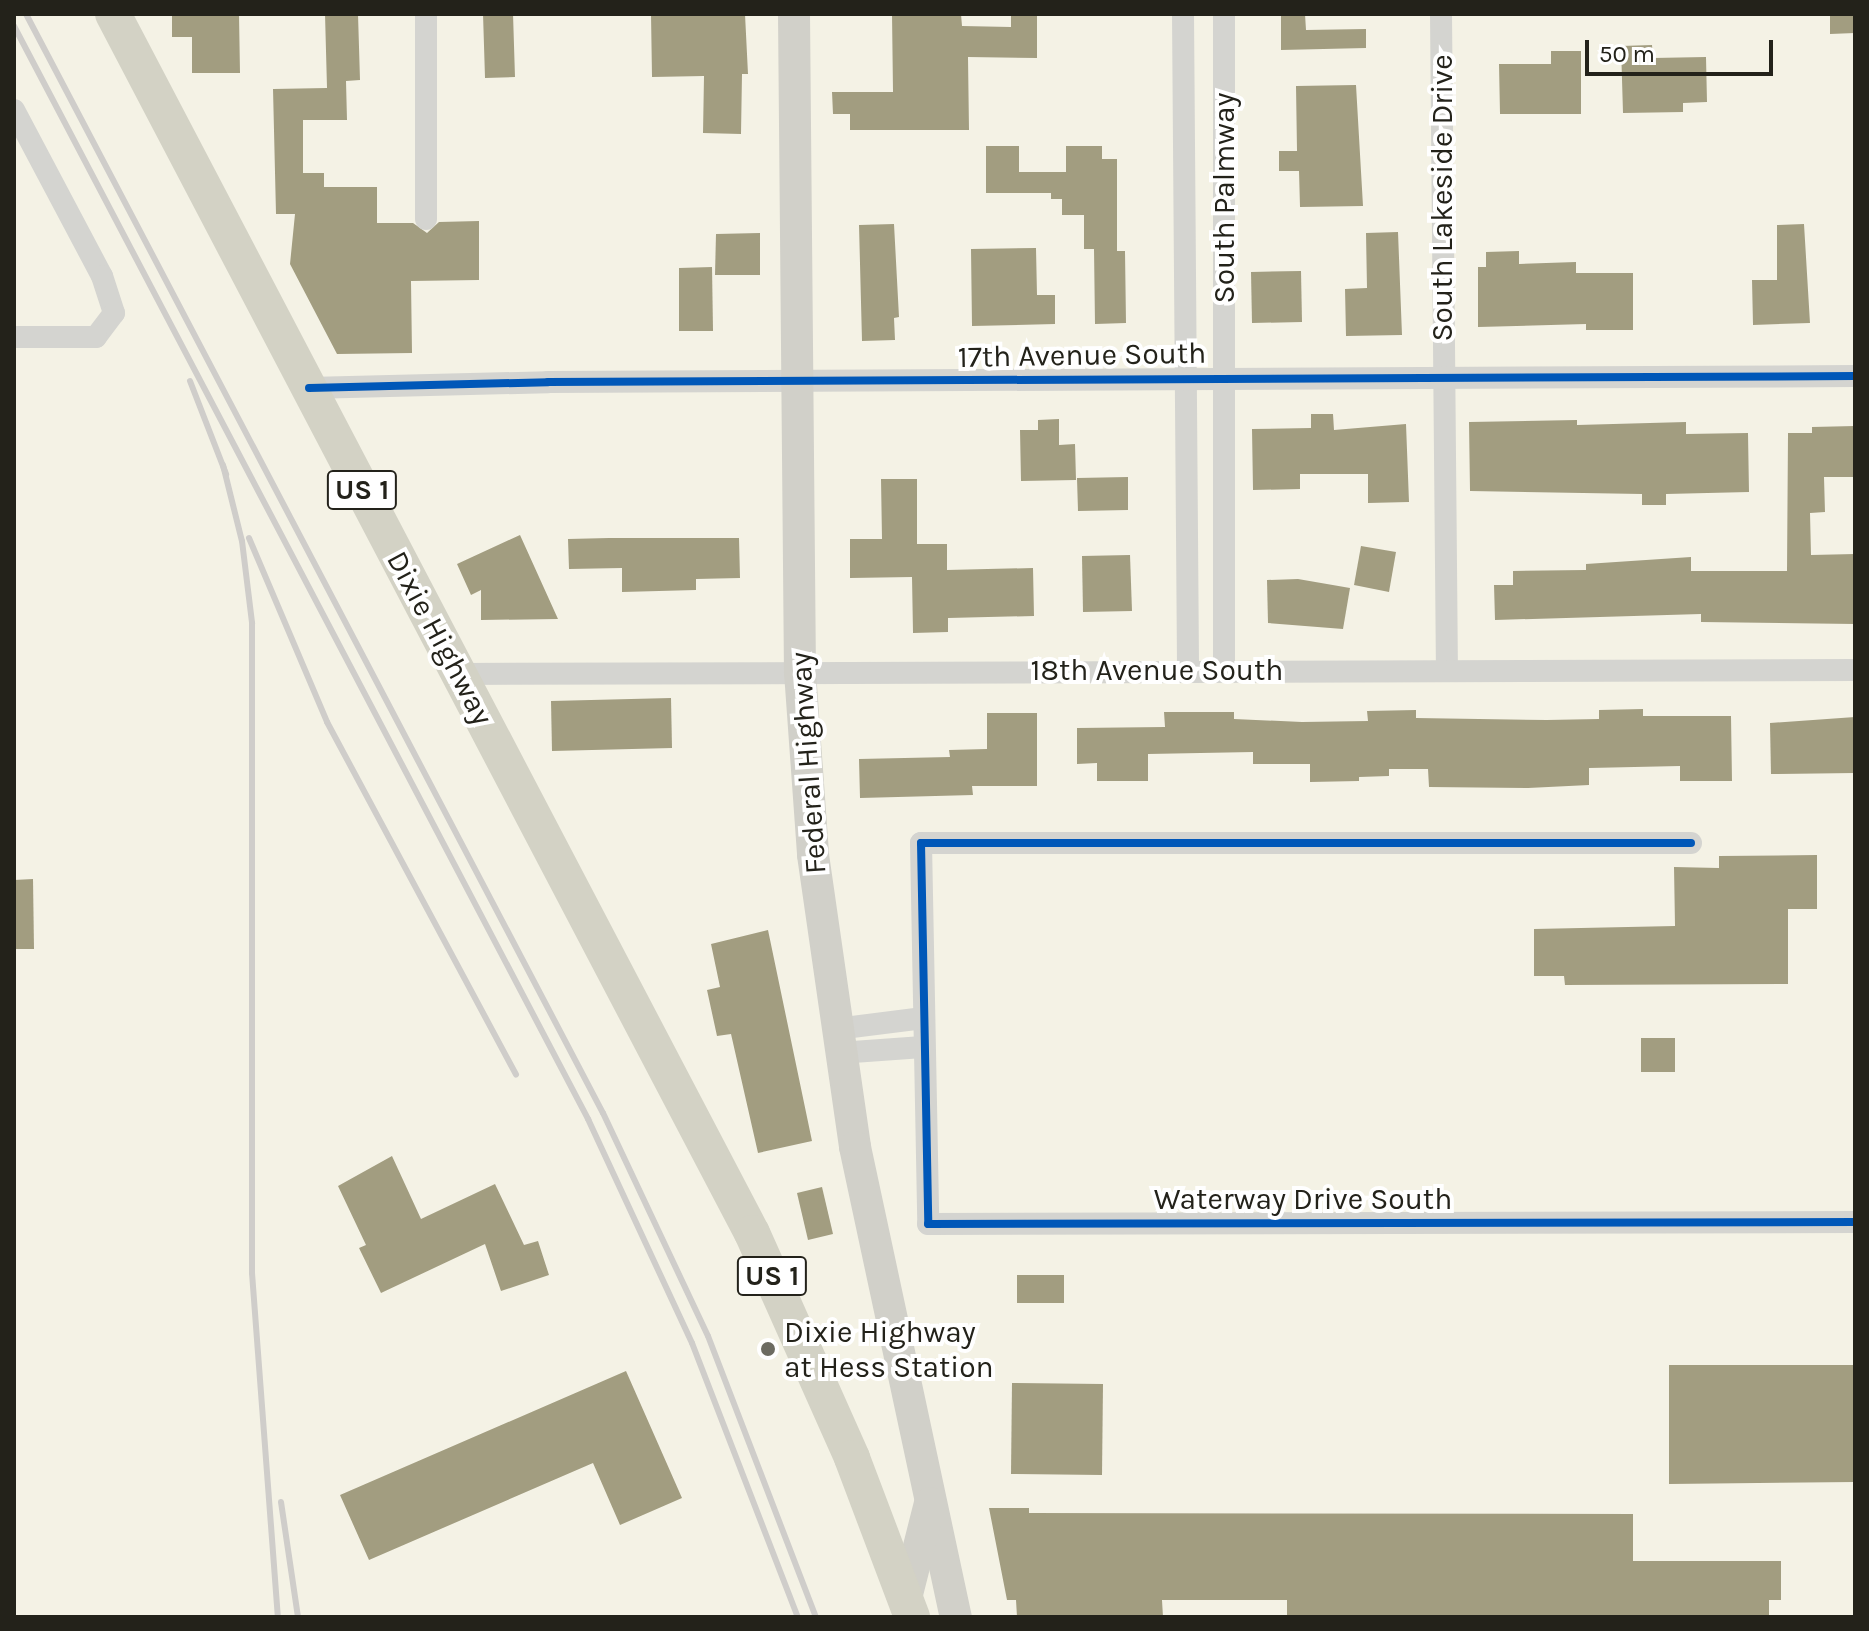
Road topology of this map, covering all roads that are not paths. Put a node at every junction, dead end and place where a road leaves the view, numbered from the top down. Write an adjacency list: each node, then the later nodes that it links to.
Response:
1 (113, 14): 15 (main road, Dixie Highway / US 1)
2 (426, 14): 8 (street)
3 (794, 14): 14 (main road, Federal Highway)
4 (1183, 14): 11 (street, South Palmway)
5 (1224, 14): 12 (street, South Palmway)
6 (1441, 14): 13 (street, South Lakeside Drive)
7 (14, 110): 9 (street)
8 (426, 219)
9 (14, 337)
10 (1855, 376): 13 (street, 17th Avenue South)
11 (1188, 377): 12 (street, 17th Avenue South); 14 (street, 17th Avenue South); 16 (street, South Palmway)
12 (1223, 378): 13 (street, 17th Avenue South); 17 (street, South Palmway)
13 (1444, 379): 19 (street, South Lakeside Drive)
14 (796, 381): 15 (street, 17th Avenue South); 20 (main road, Federal Highway)
15 (309, 388): 21 (main road, Dixie Highway / US 1)
16 (1188, 669): 17 (street, 18th Avenue South); 20 (street, 18th Avenue South)
17 (1224, 670): 19 (street, 18th Avenue South)
18 (1855, 670): 19 (street, 18th Avenue South)
19 (1447, 671)
20 (800, 672): 21 (street, 18th Avenue South); 24 (main road, Federal Highway)
21 (459, 674): 28 (main road, Dixie Highway / US 1)
22 (1691, 843): 23 (street)
23 (923, 1018): 24 (street); 25 (street)
24 (838, 1041): 25 (street); 27 (main road, Federal Highway)
25 (923, 1047): 26 (street, Waterway Drive South)
26 (1855, 1222)
27 (931, 1500): 28 (main road, Federal Highway); 29 (main road, Federal Highway)
28 (909, 1608)
29 (956, 1617)

